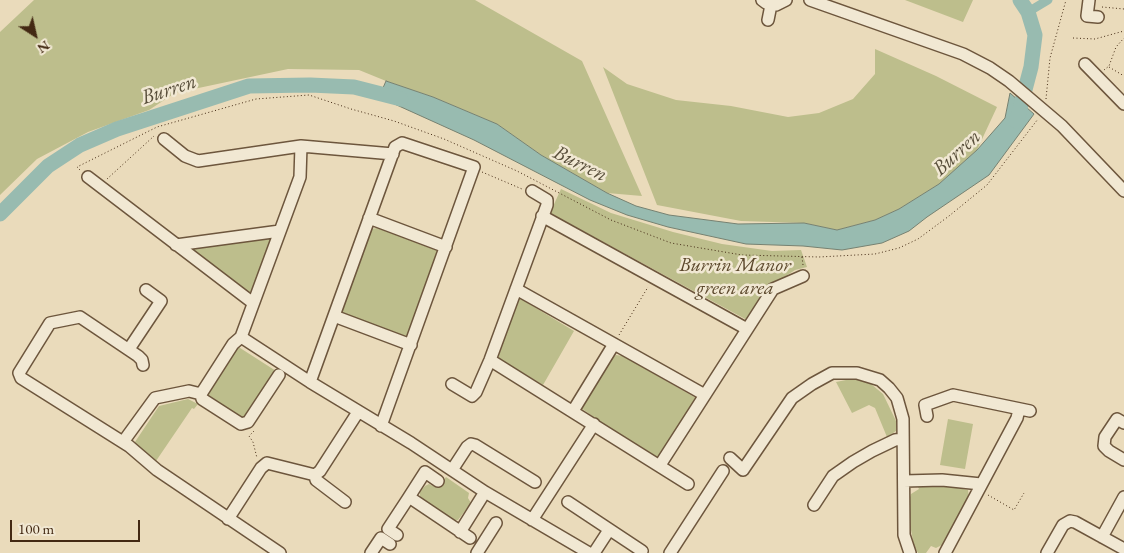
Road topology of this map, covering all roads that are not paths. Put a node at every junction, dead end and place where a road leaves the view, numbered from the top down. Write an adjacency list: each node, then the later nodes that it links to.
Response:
1 (786, 0): 3 (street)
2 (810, 0): 14 (street)
3 (766, 2): 6 (street)
4 (1088, 3): 5 (street)
5 (1098, 17)
6 (768, 20)
7 (1086, 64): 8 (street)
8 (1124, 104)
9 (162, 136): 10 (street)
10 (301, 146): 11 (street); 17 (street)
11 (393, 154): 16 (street); 19 (street)
12 (88, 177): 18 (street)
13 (532, 191): 15 (street)
14 (1124, 191)
15 (542, 216): 21 (street); 25 (street)
16 (369, 218): 19 (street); 24 (street)
17 (280, 232): 18 (street); 23 (street)
18 (176, 245): 23 (street)
19 (446, 247): 28 (street)
20 (804, 276): 25 (street)
21 (516, 289): 27 (street); 30 (street)
22 (146, 290): 29 (street)
23 (253, 302): 26 (street)
24 (334, 316): 28 (street); 33 (street)
25 (747, 329): 36 (street)
26 (241, 337): 33 (street); 35 (street)
27 (614, 344): 36 (street); 37 (street)
28 (411, 345): 42 (street)
29 (129, 349): 31 (street); 44 (street)
30 (490, 360): 34 (street); 37 (street)
31 (143, 365)
32 (279, 375): 35 (street)
33 (310, 382): 38 (street)
34 (452, 384)
35 (201, 394): 44 (street)
36 (705, 395): 47 (street)
37 (573, 411): 41 (street)
38 (358, 412): 42 (street); 50 (street)
39 (927, 416): 55 (street)
40 (1124, 423): 46 (street)
41 (594, 424): 47 (street); 63 (street)
42 (381, 426): 48 (street)
43 (902, 439): 45 (street); 52 (street); 61 (street)
44 (123, 442): 62 (street)
45 (730, 458)
46 (1124, 460)
47 (660, 465): 54 (street)
48 (452, 470): 53 (street); 56 (street)
49 (722, 471): 76 (street)
50 (315, 475): 59 (street); 62 (street)
51 (438, 481): 57 (street)
52 (904, 481): 55 (street); 77 (street)
53 (535, 482)
54 (688, 484)
55 (980, 487): 78 (street)
56 (485, 492): 63 (street); 66 (street)
57 (409, 496): 66 (street); 71 (street)
58 (1124, 497): 67 (street)
59 (346, 502)
60 (568, 502): 65 (street)
61 (814, 505)
62 (228, 519): 70 (street)
63 (532, 520): 73 (street)
64 (496, 523): 72 (street)
65 (609, 530): 74 (street); 75 (street)
66 (460, 532): 68 (street)
67 (1102, 537): 69 (street); 79 (street)
68 (470, 538)
69 (1124, 549)
70 (280, 553)
71 (371, 553)
72 (477, 553)
73 (589, 553)
74 (594, 553)
75 (641, 553)
76 (670, 553)
77 (910, 553)
78 (945, 553)
79 (1047, 553)

